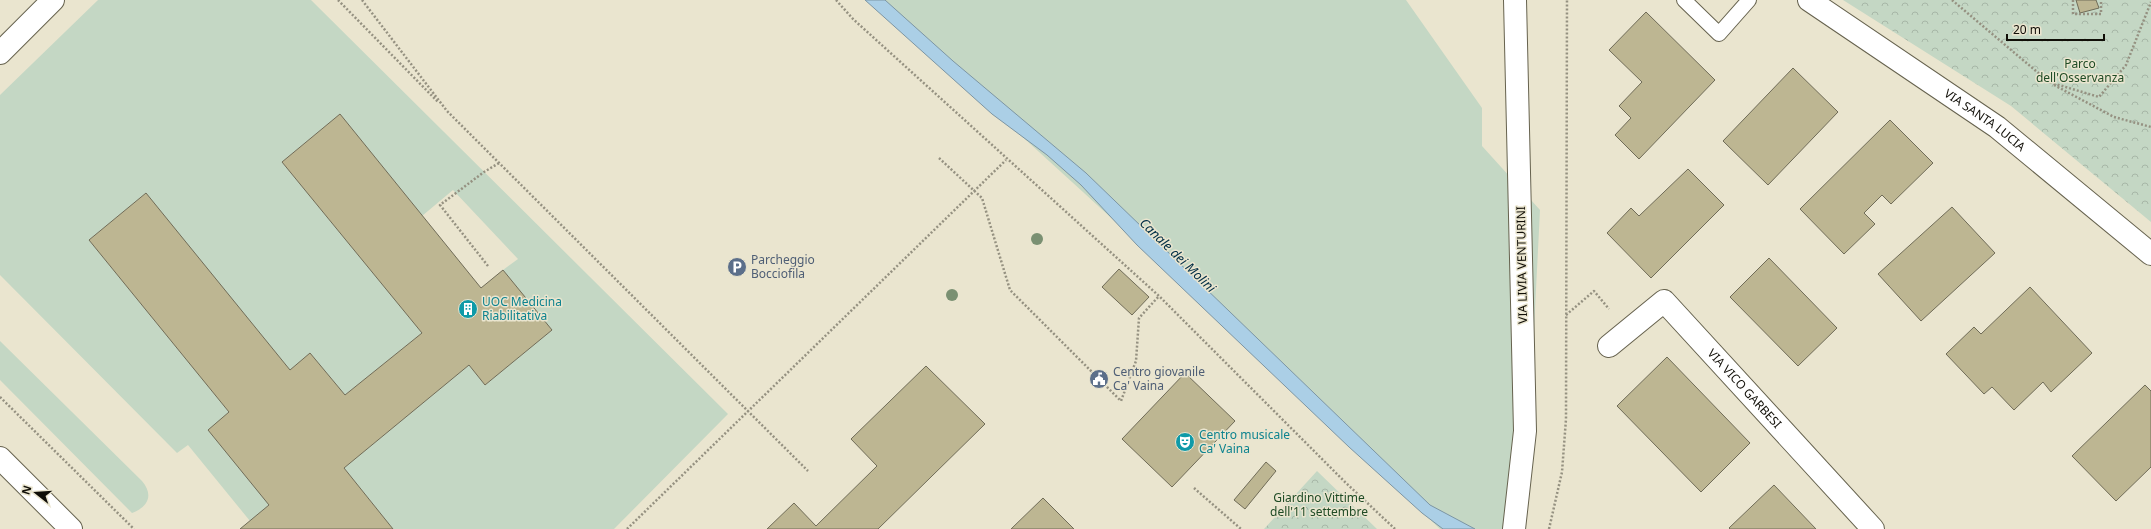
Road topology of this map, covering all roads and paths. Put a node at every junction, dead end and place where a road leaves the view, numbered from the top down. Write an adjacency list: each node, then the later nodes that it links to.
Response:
1 (53, 0): 14 (street)
2 (338, 0): 16 (path)
3 (362, 0): 16 (path)
4 (836, 0): 19 (path)
5 (1515, 0): 38 (street, VIA LIVIA VENTURINI)
6 (1567, 0): 25 (path)
7 (1684, 0): 8 (lane)
8 (1749, 0)
9 (1809, 0): 22 (street, VIA SANTA LUCIA)
10 (1952, 0): 15 (path)
11 (2073, 0): 12 (path)
12 (2101, 0)
13 (2151, 2): 15 (path)
14 (0, 53)
15 (2049, 82): 17 (path)
16 (447, 111): 20 (path)
17 (2151, 127)
18 (939, 158): 21 (path)
19 (1006, 160): 21 (path); 24 (path)
20 (499, 163): 23 (path); 29 (path)
21 (974, 191): 24 (path); 29 (path)
22 (2151, 254)
23 (488, 266)
24 (1158, 296): 37 (path)
25 (1566, 315): 26 (path); 39 (path)
26 (1628, 331): 27 (street, VIA VICO GARBESI); 40 (street, VIA VICO GARBESI)
27 (1609, 346)
28 (0, 397): 34 (path)
29 (749, 411): 31 (path); 35 (path)
30 (0, 458): 33 (street)
31 (808, 471)
32 (1194, 488): 36 (path)
33 (71, 529)
34 (134, 529)
35 (627, 529)
36 (1241, 529)
37 (1395, 529)
38 (1514, 529)
39 (1549, 529)
40 (1873, 529)

